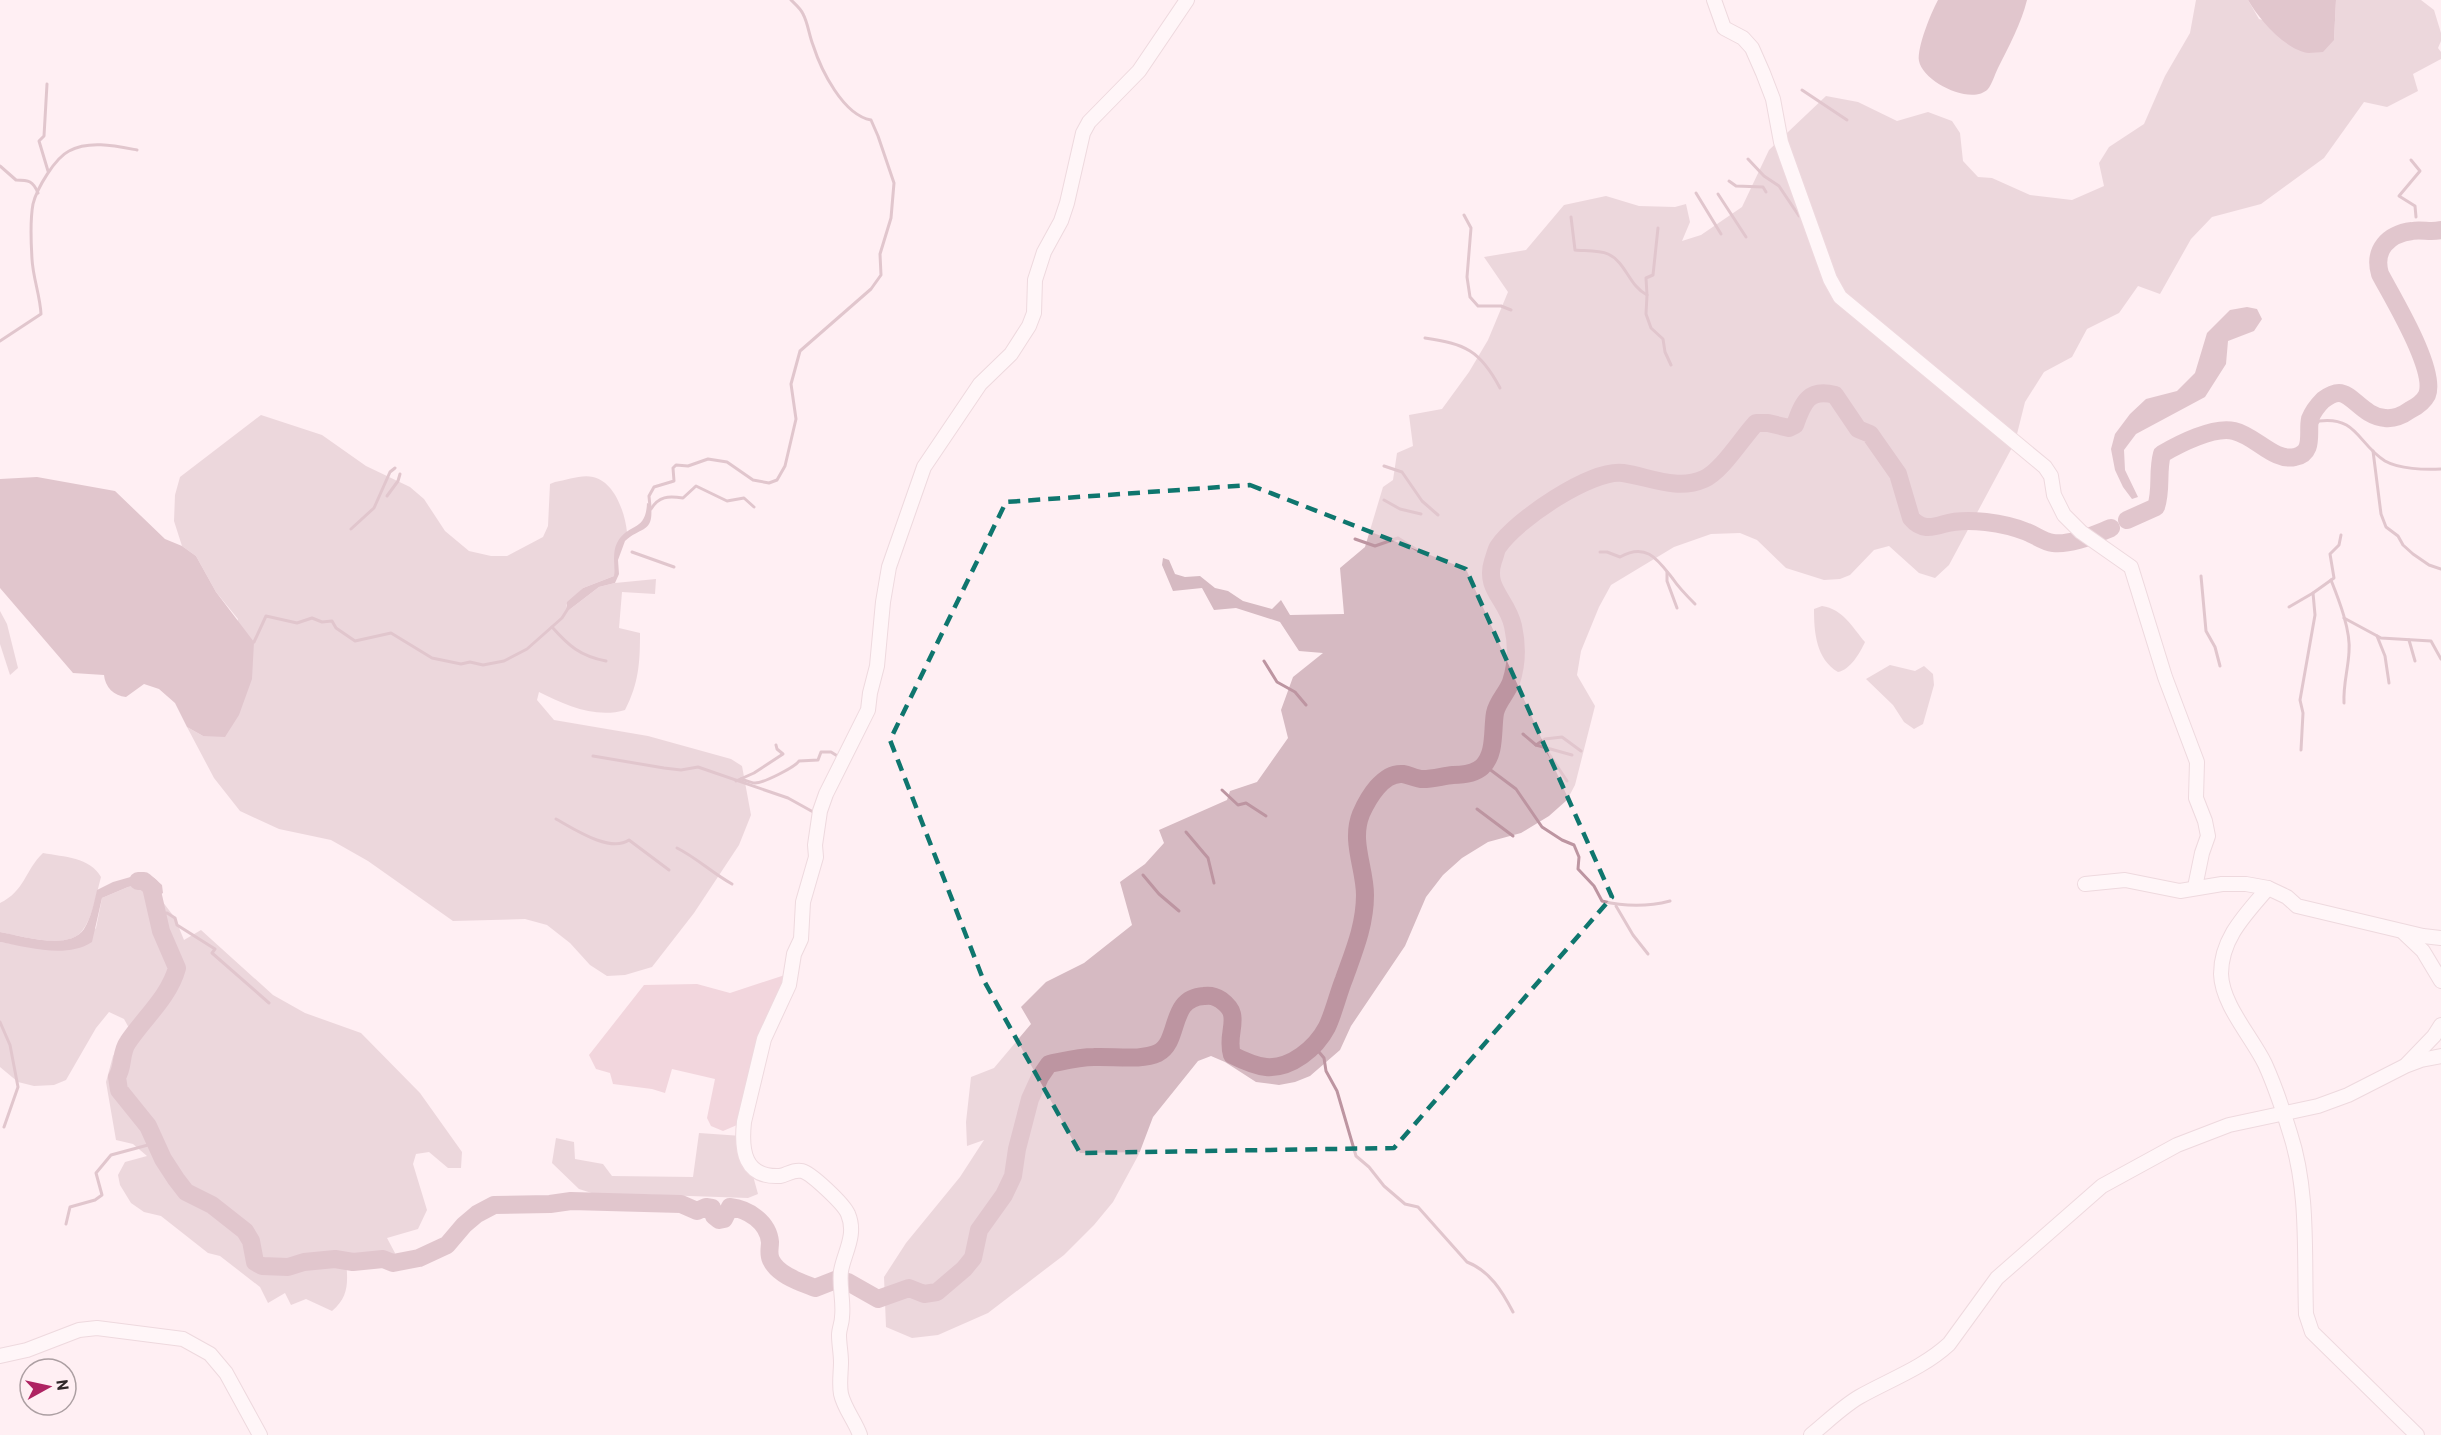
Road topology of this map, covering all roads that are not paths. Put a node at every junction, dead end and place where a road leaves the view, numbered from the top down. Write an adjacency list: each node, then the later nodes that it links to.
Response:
1 (1187, 0): 15 (street)
2 (1714, 0): 4 (street)
3 (2085, 884): 4 (street)
4 (2195, 888): 5 (street)
5 (2268, 888): 6 (street); 12 (street)
6 (2400, 931): 7 (street); 8 (street)
7 (2441, 938)
8 (2441, 981)
9 (2441, 1025): 11 (street)
10 (2441, 1056): 11 (street)
11 (2405, 1066): 12 (street)
12 (2283, 1113): 16 (street); 17 (street)
13 (0, 1356): 14 (street)
14 (260, 1435)
15 (861, 1435)
16 (1810, 1435)
17 (2417, 1435)

